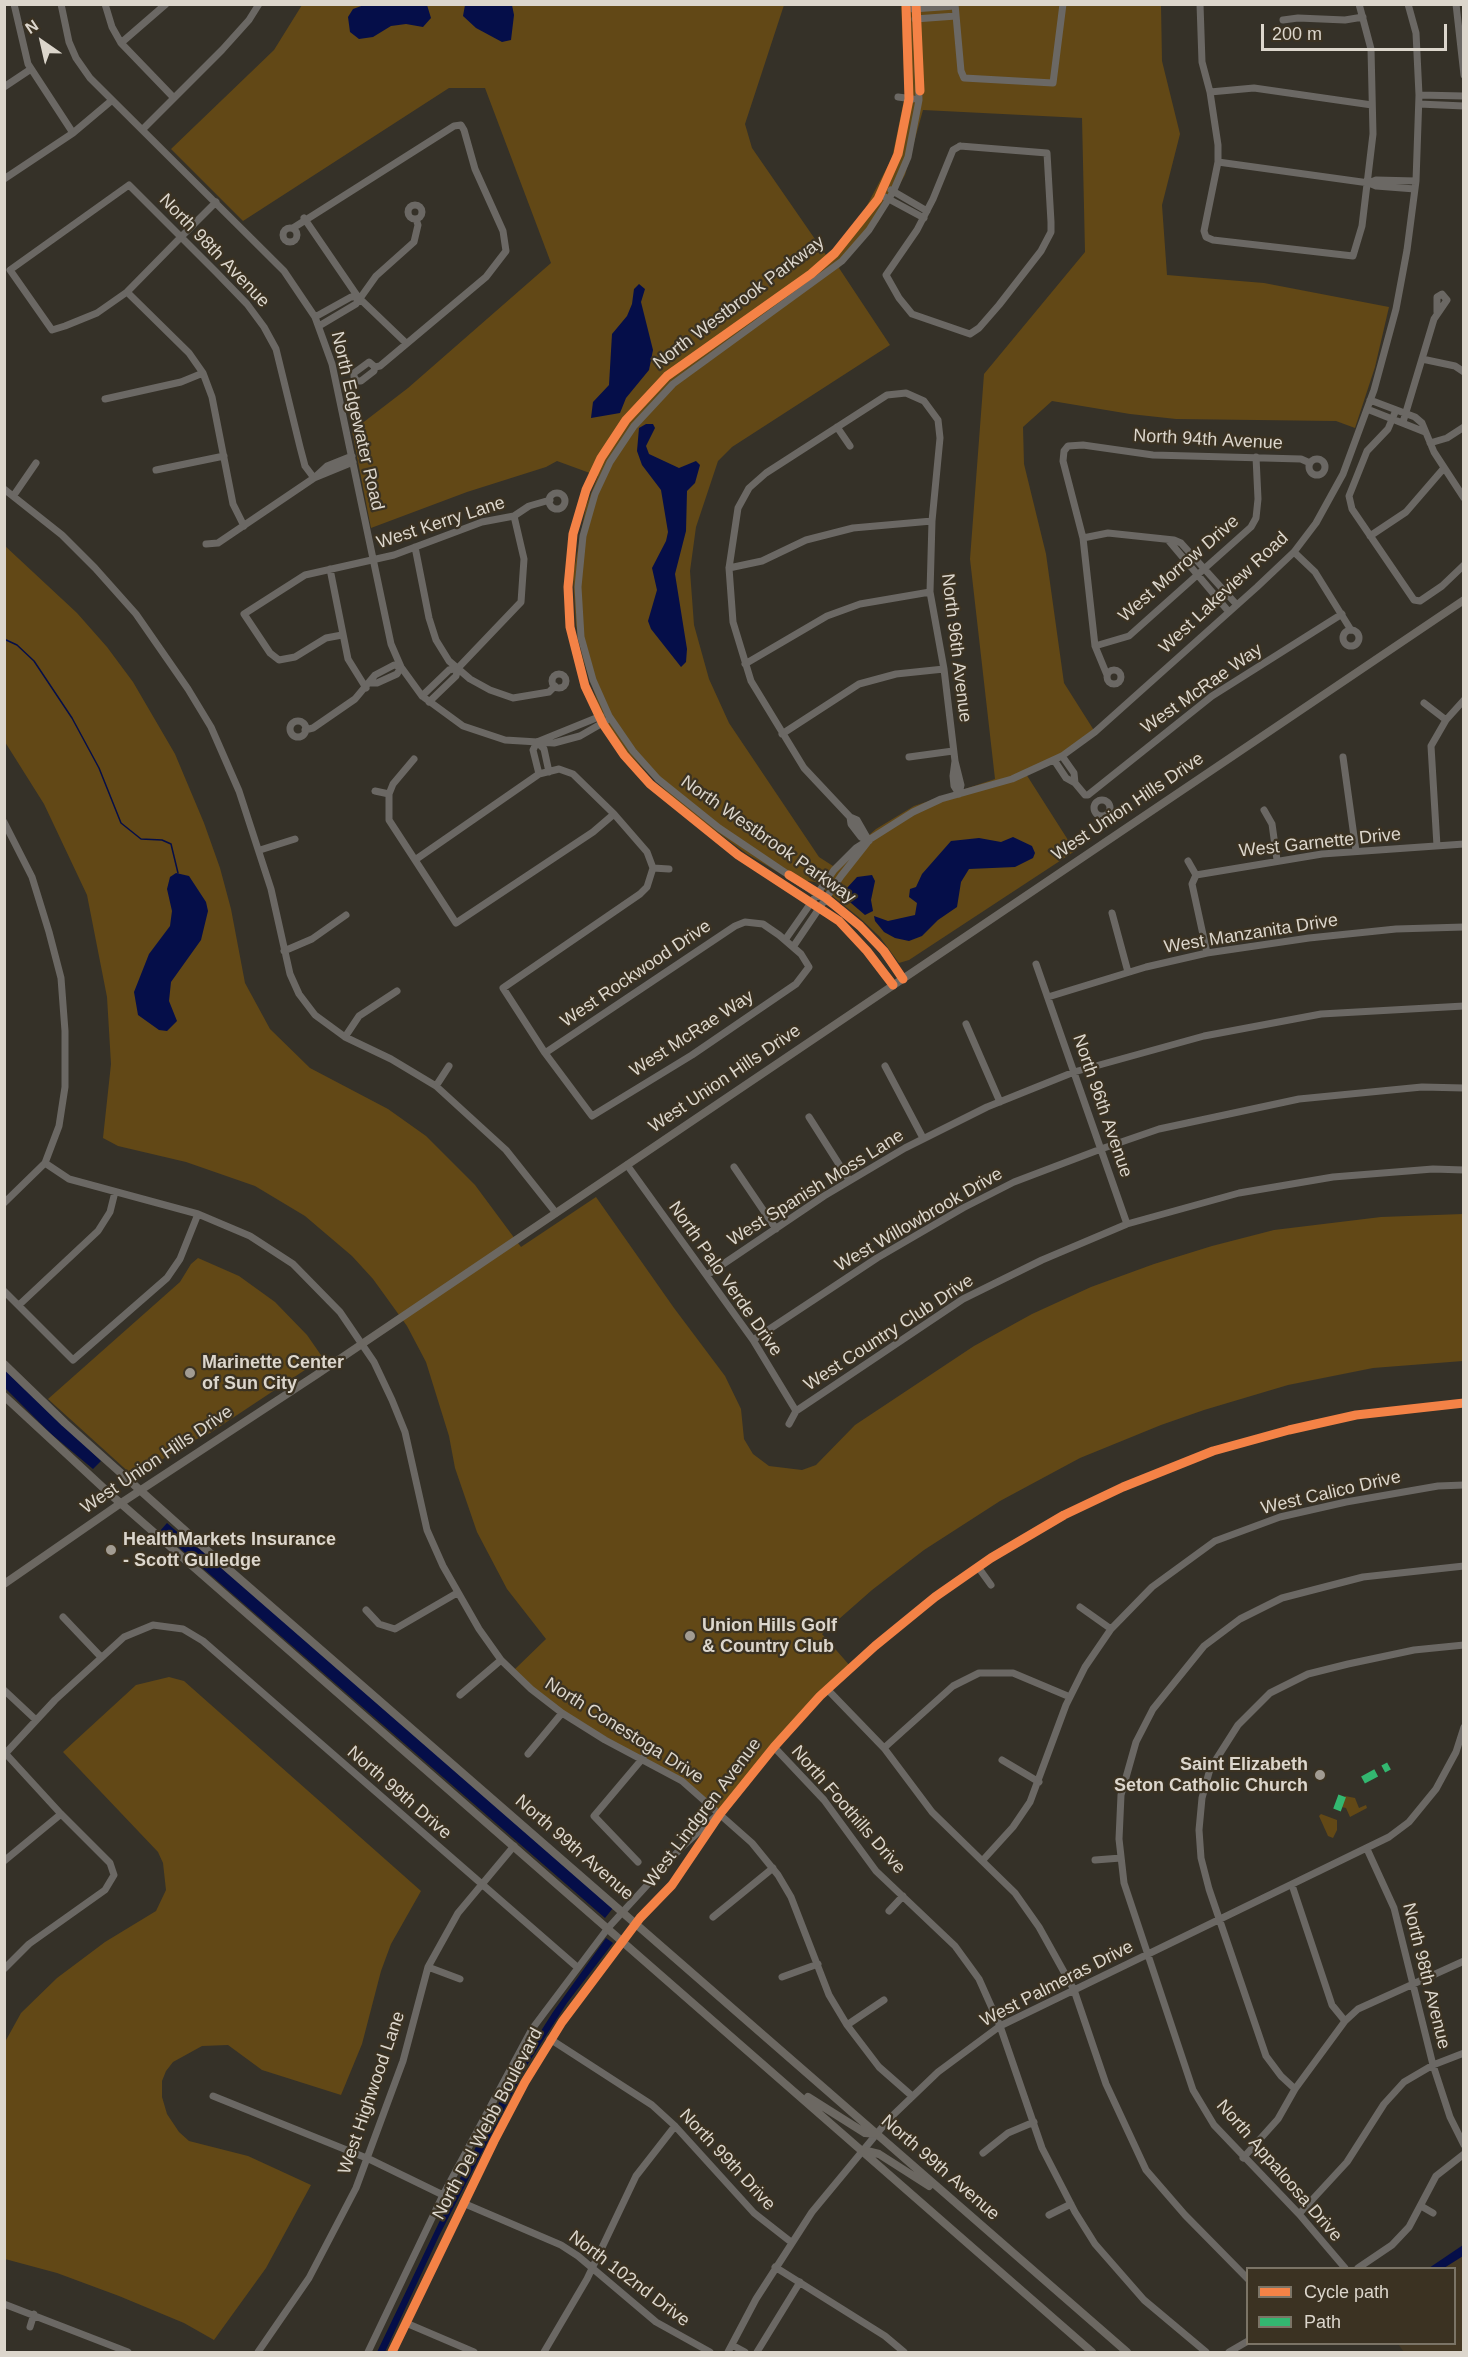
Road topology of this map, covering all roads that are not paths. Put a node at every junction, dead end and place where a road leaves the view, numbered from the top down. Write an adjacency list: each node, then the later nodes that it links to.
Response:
1 (14, 4): 20 (street)
2 (61, 4): 30 (street, North Edgewater Road)
3 (105, 4): 19 (street)
4 (166, 4): 19 (street)
5 (259, 4): 26 (street)
6 (1063, 4): 14 (street)
7 (1200, 4): 23 (street)
8 (1359, 4): 15 (street)
9 (1408, 4): 24 (street, West Lakeview Road)
10 (1456, 4): 21 (street)
11 (955, 5): 13 (street); 14 (street)
12 (906, 7): 13 (street); 17 (street, North Westbrook Parkway)
13 (916, 7): 16 (street, North Westbrook Parkway)
14 (956, 16): 16 (street)
15 (1363, 17): 18 (street); 32 (street)
16 (917, 19): 17 (street); 29 (street, North Westbrook Parkway)
17 (907, 20): 28 (street, North Westbrook Parkway)
18 (1283, 20)
19 (121, 43): 26 (street)
20 (31, 69): 22 (street); 35 (street)
21 (1464, 75)
22 (4, 87)
23 (1210, 92): 32 (street); 36 (street)
24 (1419, 95): 25 (street); 31 (street, West Lakeview Road)
25 (1464, 96)
26 (173, 97): 34 (street)
27 (898, 97): 28 (street)
28 (909, 99): 29 (street); 40 (street, North Westbrook Parkway)
29 (919, 100): 42 (street, North Westbrook Parkway)
30 (111, 101): 34 (street, North Edgewater Road); 35 (street)
31 (1419, 104): 33 (street); 39 (street, West Lakeview Road)
32 (1372, 105): 38 (street)
33 (1464, 106)
34 (143, 129): 43 (street, North Edgewater Road)
35 (73, 134): 37 (street)
36 (1218, 162): 38 (street); 38 (street)
37 (4, 179)
38 (1369, 183): 39 (street)
39 (1416, 185): 66 (street, West Lakeview Road)
40 (885, 187): 41 (street, North Westbrook Parkway); 42 (street)
41 (880, 195): 42 (street); 49 (street, North Westbrook Parkway)
42 (891, 195): 44 (street); 50 (street, North Westbrook Parkway)
43 (216, 201): 48 (street); 56 (street, North Edgewater Road)
44 (926, 214): 44 (street)
45 (304, 218): 47 (street); 53 (street); 59 (street)
46 (416, 219): 53 (street)
47 (292, 228)
48 (181, 237): 52 (street); 52 (street, North 98th Avenue); 84 (street, North 98th Avenue)
49 (835, 253): 50 (street); 51 (street, North Westbrook Parkway)
50 (842, 261): 54 (street, North Westbrook Parkway)
51 (786, 291): 54 (street); 58 (street, North Westbrook Parkway)
52 (127, 292): 64 (street)
53 (358, 297): 56 (street); 57 (street); 59 (street)
54 (792, 299): 60 (street, North Westbrook Parkway)
55 (1437, 312): 61 (street)
56 (315, 317): 57 (street, North Edgewater Road)
57 (319, 326): 79 (street, North Edgewater Road)
58 (722, 336): 60 (street); 123 (street, North Westbrook Parkway)
59 (406, 343): 62 (street)
60 (727, 345): 124 (street, North Westbrook Parkway)
61 (1422, 359): 63 (street); 69 (street)
62 (375, 367)
63 (1464, 372)
64 (203, 373): 65 (street); 77 (street)
65 (105, 399)
66 (1370, 400): 67 (street, West Lakeview Road); 68 (street)
67 (1367, 409): 70 (street); 97 (street, West Lakeview Road)
68 (1396, 410): 69 (street); 70 (street)
69 (1406, 414): 71 (street); 74 (street)
70 (1393, 418): 71 (street); 92 (street)
71 (1403, 422): 74 (street)
72 (1464, 426): 75 (street)
73 (837, 427): 76 (street); 90 (street, North 96th Avenue); 100 (street)
74 (1425, 432): 75 (street)
75 (1430, 443): 82 (street)
76 (850, 446)
77 (224, 456): 83 (street); 91 (street)
78 (1256, 457): 81 (street, North 94th Avenue); 93 (street, North 94th Avenue); 102 (street, West Morrow Drive)
79 (353, 459): 84 (street); 98 (street, North Edgewater Road)
80 (36, 463): 86 (street)
81 (1310, 463)
82 (1444, 468): 87 (street); 92 (street)
83 (156, 470)
84 (314, 478): 91 (street)
85 (4, 489): 86 (street)
86 (14, 495): 151 (street)
87 (1464, 498)
88 (550, 500): 89 (street, West Kerry Lane)
89 (514, 516): 96 (street, West Kerry Lane); 114 (street)
90 (932, 521): 100 (street); 104 (street, North 96th Avenue)
91 (244, 526): 95 (street)
92 (1370, 536): 99 (street)
93 (1083, 538): 94 (street); 111 (street)
94 (1169, 541): 102 (street); 103 (street)
95 (207, 544)
96 (415, 548): 98 (street, West Kerry Lane); 114 (street)
97 (1294, 552): 106 (street, West Lakeview Road); 108 (street)
98 (374, 561): 101 (street, West Kerry Lane); 113 (street, North Edgewater Road)
99 (1464, 565)
100 (729, 568): 112 (street)
101 (330, 569): 110 (street); 110 (street, West Kerry Lane)
102 (1205, 569): 103 (street, West Morrow Drive); 106 (street)
103 (1197, 576): 107 (street); 111 (street, West Morrow Drive)
104 (930, 592): 112 (street); 115 (street, North 96th Avenue)
105 (1464, 600): 172 (main road, West Union Hills Drive)
106 (1237, 605): 107 (street, West Lakeview Road)
107 (1229, 612): 131 (street, West Lakeview Road)
108 (1342, 614): 109 (street); 142 (street, West McRae Way)
109 (1352, 630)
110 (342, 635): 117 (street)
111 (1095, 646): 116 (street)
112 (745, 664): 128 (street)
113 (401, 667): 117 (street); 119 (street, North Edgewater Road)
114 (458, 668): 118 (street); 119 (street); 121 (street)
115 (944, 669): 128 (street); 130 (street, North 96th Avenue)
116 (1107, 675)
117 (368, 686): 127 (street)
118 (555, 686)
119 (422, 696): 121 (street, North Edgewater Road)
120 (1464, 700): 125 (street)
121 (429, 702): 129 (street, North Edgewater Road)
122 (1424, 703): 125 (street)
123 (599, 716): 124 (street, North Edgewater Road); 126 (street, North Westbrook Parkway); 129 (street, North Edgewater Road)
124 (609, 716): 126 (street, North Edgewater Road); 159 (street, North Westbrook Parkway)
125 (1446, 720): 150 (street)
126 (603, 724): 129 (street, North Edgewater Road); 161 (street, North Westbrook Parkway)
127 (305, 730)
128 (782, 734): 148 (street)
129 (537, 742): 136 (street); 137 (street)
130 (953, 751): 132 (street); 141 (street, North 96th Avenue)
131 (1062, 756): 135 (street, West Lakeview Road); 138 (street)
132 (909, 757)
133 (1343, 757): 152 (street)
134 (414, 759): 140 (street)
135 (1054, 760): 138 (street); 141 (street, West Lakeview Road)
136 (549, 772): 137 (street); 145 (street)
137 (539, 774): 153 (street)
138 (1075, 783): 142 (street)
139 (375, 790): 140 (street)
140 (389, 794): 153 (street)
141 (959, 794): 148 (street, West Lakeview Road)
142 (1088, 794): 143 (street)
143 (1097, 801)
144 (1264, 810): 154 (street)
145 (614, 814): 153 (street); 156 (street)
146 (4, 822): 189 (street)
147 (294, 839): 151 (street)
148 (868, 841): 159 (street, West Lakeview Road); 160 (street, West Lakeview Road)
149 (1464, 843): 150 (street, West Garnette Drive)
150 (1437, 846): 152 (street, West Garnette Drive)
151 (260, 850): 168 (street)
152 (1356, 851): 154 (street, West Garnette Drive)
153 (415, 860)
154 (1277, 860): 158 (street, West Garnette Drive)
155 (1188, 861): 158 (street)
156 (653, 868): 157 (street); 179 (street)
157 (669, 869)
158 (1196, 875): 169 (street)
159 (818, 892): 160 (street, North Westbrook Parkway); 161 (street, West Lakeview Road)
160 (826, 898): 162 (street, West Lakeview Road); 172 (street, North Westbrook Parkway)
161 (811, 901): 162 (street, North Westbrook Parkway); 166 (street, West Lakeview Road)
162 (820, 907): 167 (street, West Lakeview Road); 173 (street, North Westbrook Parkway)
163 (1112, 913): 171 (street)
164 (346, 915): 168 (street)
165 (1464, 927): 169 (street, West Manzanita Drive)
166 (785, 940): 167 (street); 179 (street, West Rockwood Drive)
167 (793, 947): 179 (street, West McRae Way)
168 (284, 951): 178 (street)
169 (1207, 953): 171 (street, West Manzanita Drive)
170 (1036, 964): 175 (street, North 96th Avenue)
171 (1128, 972): 175 (street, West Manzanita Drive)
172 (903, 978): 173 (main road, West Union Hills Drive)
173 (893, 986): 190 (main road, West Union Hills Drive)
174 (397, 991): 178 (street)
175 (1048, 997): 182 (street, North 96th Avenue)
176 (1464, 1006): 182 (street, West Spanish Moss Lane)
177 (966, 1024): 185 (street)
178 (345, 1037): 183 (street)
179 (545, 1053)
180 (449, 1066): 183 (street)
181 (885, 1066): 187 (street)
182 (1074, 1072): 185 (street, West Spanish Moss Lane); 188 (street, North 96th Avenue)
183 (436, 1086): 197 (street)
184 (1464, 1088): 188 (street, West Willowbrook Drive)
185 (1000, 1102): 187 (street, West Spanish Moss Lane)
186 (809, 1117): 193 (street)
187 (923, 1138): 193 (street, West Spanish Moss Lane)
188 (1101, 1149): 198 (street, North 96th Avenue); 203 (street, West Willowbrook Drive)
189 (45, 1163): 194 (street, North Conestoga Drive); 195 (street)
190 (627, 1165): 197 (main road, West Union Hills Drive); 200 (street, North Palo Verde Drive)
191 (734, 1167): 199 (street)
192 (1464, 1170): 198 (street, West Country Club Drive)
193 (849, 1180): 199 (street, West Spanish Moss Lane)
194 (115, 1192): 196 (street, North Conestoga Drive); 202 (street)
195 (4, 1203)
196 (198, 1214): 202 (street); 204 (street, North Conestoga Drive)
197 (555, 1214): 204 (main road, West Union Hills Drive)
198 (1127, 1224): 208 (street, West Country Club Drive)
199 (776, 1229): 200 (street, West Spanish Moss Lane)
200 (707, 1275): 203 (street, North Palo Verde Drive)
201 (4, 1291): 202 (street)
202 (19, 1305)
203 (753, 1340): 208 (street, North Palo Verde Drive)
204 (362, 1343): 211 (main road, West Union Hills Drive); 217 (street, North Conestoga Drive)
205 (4, 1364): 211 (main road, North 99th Avenue)
206 (4, 1396): 212 (main road, North 99th Avenue)
207 (1464, 1403): 213 (street, West Lindgren Avenue)
208 (796, 1411): 209 (street, West Country Club Drive)
209 (789, 1424)
210 (1464, 1485): 221 (street, West Calico Drive)
211 (140, 1490): 212 (main road, West Union Hills Drive); 253 (main road, North 99th Avenue)
212 (121, 1503): 215 (main road, West Union Hills Drive); 241 (main road, North 99th Avenue)
213 (978, 1566): 216 (street); 225 (street, West Lindgren Avenue)
214 (1464, 1566): 243 (street, North Appaloosa Drive)
215 (4, 1584)
216 (991, 1585)
217 (457, 1593): 219 (street); 224 (street, North Conestoga Drive)
218 (1080, 1607): 221 (street)
219 (366, 1610)
220 (63, 1617): 223 (street)
221 (1111, 1629): 228 (street, West Calico Drive)
222 (1464, 1645): 255 (street)
223 (101, 1657): 230 (street); 249 (street, North 99th Drive)
224 (501, 1660): 227 (street); 229 (street, North Conestoga Drive)
225 (827, 1689): 232 (street, West Lindgren Avenue); 233 (street)
226 (4, 1690): 230 (street)
227 (460, 1695)
228 (1070, 1697): 233 (street); 238 (street, West Calico Drive)
229 (562, 1713): 235 (street); 236 (street, North Conestoga Drive)
230 (36, 1720): 234 (street)
231 (1464, 1726): 242 (street, West Palmeras Drive)
232 (774, 1747): 240 (street, West Lindgren Avenue); 251 (street, North Foothills Drive)
233 (884, 1748): 244 (street)
234 (5, 1754): 239 (street)
235 (528, 1754)
236 (643, 1758): 240 (street, North Conestoga Drive); 247 (street)
237 (1002, 1760): 238 (street)
238 (1039, 1782): 244 (street, West Calico Drive)
239 (61, 1814): 246 (street); 264 (street)
240 (720, 1814): 248 (street, North Conestoga Drive); 253 (street, West Lindgren Avenue); 256 (street, West Lindgren Avenue)
241 (514, 1846): 249 (street, West Highwood Lane); 257 (main road, North 99th Avenue)
242 (1367, 1849): 250 (street, West Palmeras Drive); 267 (street, North 98th Avenue)
243 (1121, 1858): 245 (street); 259 (street, North Appaloosa Drive)
244 (983, 1860): 268 (street)
245 (1095, 1860)
246 (4, 1861)
247 (638, 1862)
248 (773, 1868): 254 (street); 261 (street, North Conestoga Drive)
249 (481, 1884): 262 (street, West Highwood Lane); 263 (street, North 99th Drive)
250 (1292, 1885): 255 (street, West Palmeras Drive); 270 (street)
251 (903, 1896): 252 (street); 272 (street, North Foothills Drive)
252 (889, 1911)
253 (622, 1912): 256 (main road, North 99th Avenue); 257 (street, North Del Webb Boulevard)
254 (713, 1917)
255 (1220, 1920): 259 (street, West Palmeras Drive); 277 (street)
256 (636, 1925): 258 (street, North Del Webb Boulevard); 282 (main road, North 99th Avenue)
257 (608, 1928): 258 (main road, North 99th Avenue); 263 (street, North Del Webb Boulevard)
258 (623, 1941): 273 (street, North Del Webb Boulevard); 276 (main road, North 99th Avenue)
259 (1147, 1955): 268 (street, West Palmeras Drive); 287 (street, North Appaloosa Drive)
260 (1464, 1961): 267 (street)
261 (818, 1964): 265 (street); 271 (street, North Conestoga Drive)
262 (428, 1967): 266 (street); 288 (street, West Highwood Lane)
263 (577, 1967): 289 (street, North Del Webb Boulevard)
264 (4, 1969)
265 (782, 1977)
266 (460, 1979)
267 (1415, 1984): 270 (street); 275 (street, North 98th Avenue)
268 (1074, 1990): 272 (street, West Palmeras Drive); 302 (street)
269 (884, 2000): 271 (street)
270 (1345, 2021): 277 (street)
271 (847, 2025): 279 (street, North Conestoga Drive)
272 (1000, 2026): 279 (street, West Palmeras Drive); 280 (street, North Foothills Drive)
273 (550, 2039): 281 (street, North 99th Drive); 291 (street, North Del Webb Boulevard)
274 (1464, 2052): 275 (street)
275 (1433, 2065): 283 (street, North 98th Avenue); 295 (street)
276 (787, 2084): 282 (main road); 284 (main road, North 99th Avenue)
277 (1295, 2089): 287 (street)
278 (213, 2096): 288 (street)
279 (912, 2096): 282 (street, West Palmeras Drive)
280 (1034, 2122): 285 (street); 292 (street, North Foothills Drive)
281 (675, 2126): 297 (street, North 99th Drive); 301 (street)
282 (877, 2134): 284 (street, West Palmeras Drive); 290 (main road, North 99th Avenue)
283 (1464, 2145)
284 (863, 2150): 290 (main road); 297 (street, West Palmeras Drive); 322 (main road, North 99th Avenue)
285 (983, 2153)
286 (1464, 2154): 293 (street)
287 (1243, 2158): 295 (street, North Appaloosa Drive)
288 (369, 2159): 289 (street); 312 (street, West Highwood Lane)
289 (443, 2195): 313 (street, North Del Webb Boulevard)
290 (948, 2196): 323 (main road, North 99th Avenue)
291 (463, 2203): 301 (street, North 102nd Drive); 306 (street, North Del Webb Boulevard)
292 (1071, 2204): 296 (street); 324 (street, North Foothills Drive)
293 (1420, 2206): 294 (street); 300 (street)
294 (1433, 2213)
295 (1299, 2214): 299 (street, North Appaloosa Drive)
296 (1049, 2215)
297 (791, 2242): 298 (street, West Palmeras Drive)
298 (776, 2267): 303 (street); 310 (street, West Palmeras Drive)
299 (1344, 2267)
300 (1359, 2267)
301 (592, 2268): 316 (street); 317 (street, North 102nd Drive)
302 (1246, 2277)
303 (800, 2282): 309 (street); 319 (street)
304 (4, 2304): 305 (street)
305 (34, 2314): 307 (street); 311 (street)
306 (406, 2323): 314 (street, North Del Webb Boulevard); 315 (street)
307 (30, 2327)
308 (1246, 2342): 325 (street)
309 (896, 2345): 320 (street); 321 (street)
310 (730, 2349): 318 (street)
311 (128, 2352)
312 (258, 2352)
313 (368, 2352)
314 (392, 2352)
315 (474, 2352)
316 (544, 2352)
317 (710, 2352)
318 (745, 2352)
319 (757, 2352)
320 (892, 2352)
321 (904, 2352)
322 (1092, 2352)
323 (1127, 2352)
324 (1206, 2352)
325 (1229, 2352)

